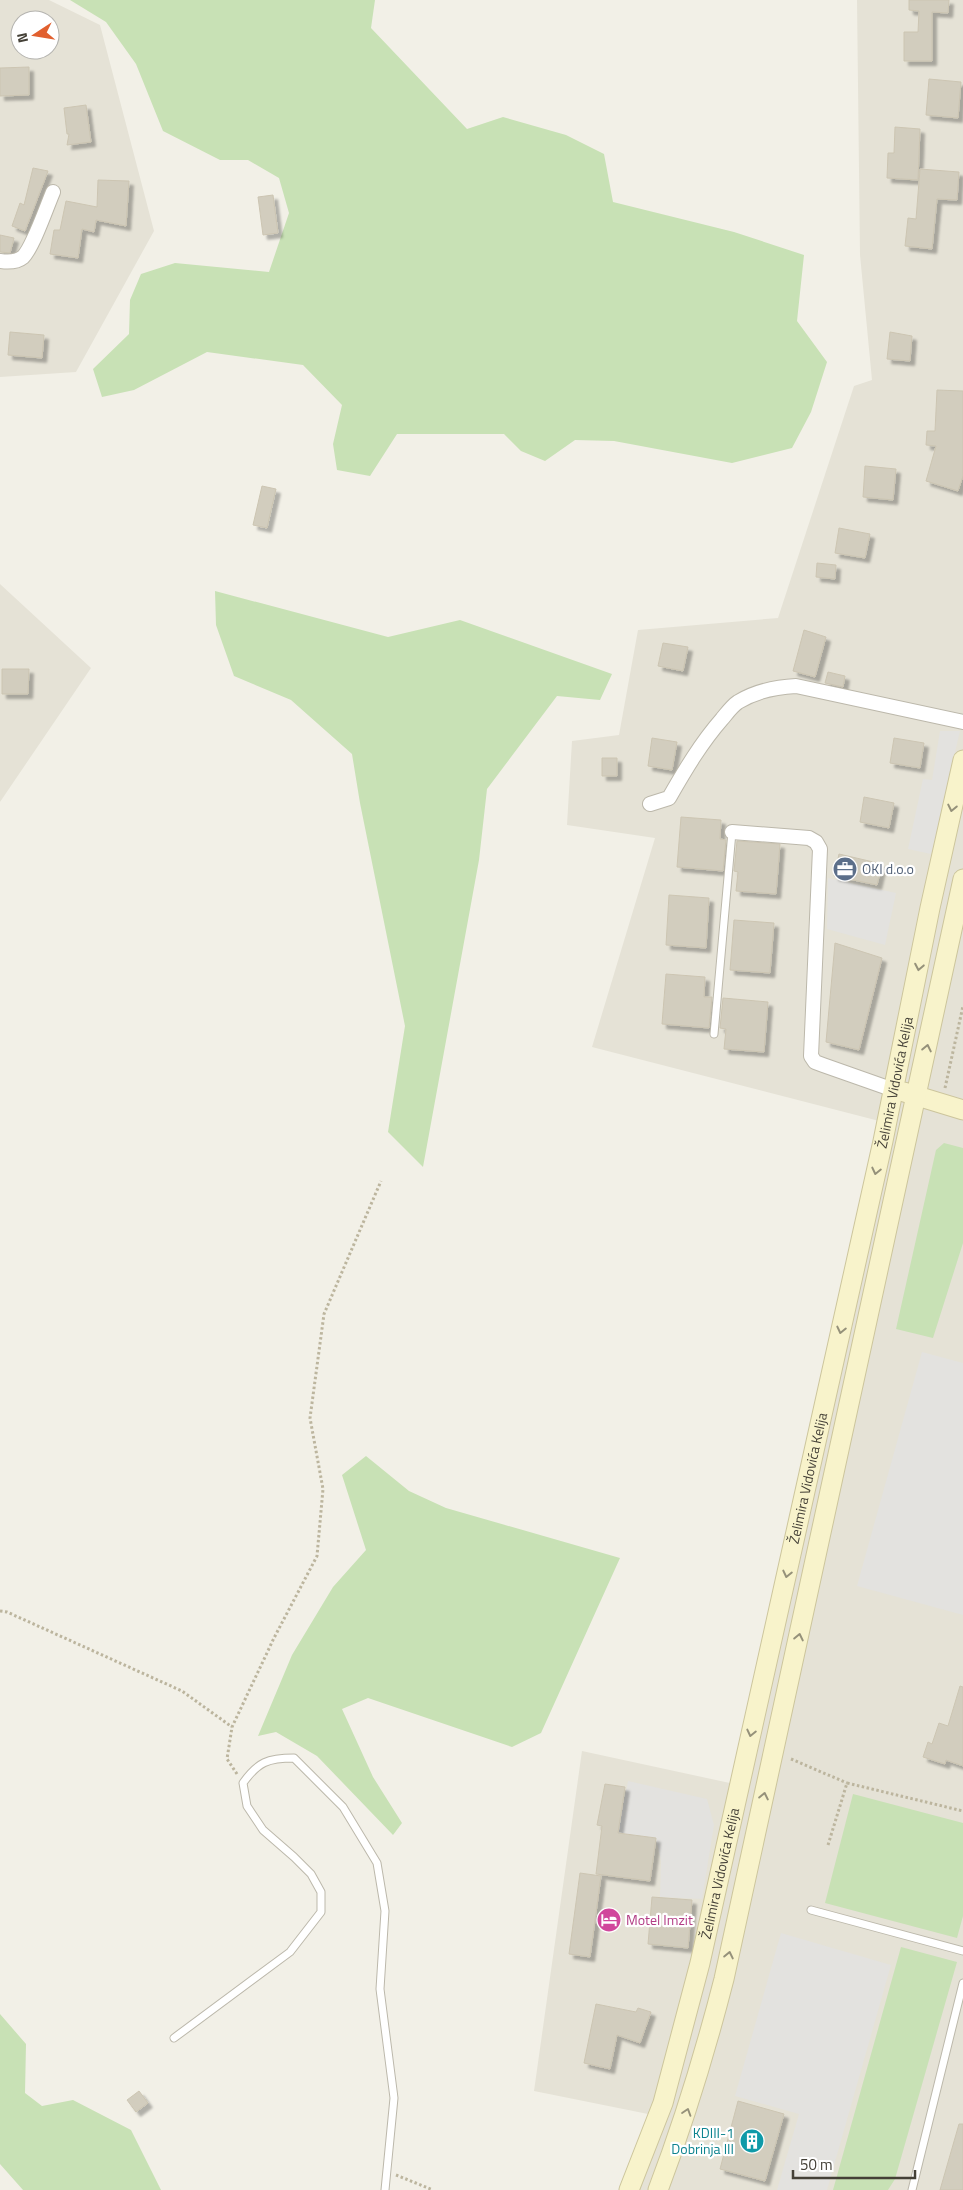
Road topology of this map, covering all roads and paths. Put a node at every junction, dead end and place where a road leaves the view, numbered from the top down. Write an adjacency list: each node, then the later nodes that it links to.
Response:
1 (53, 192): 2 (street)
2 (0, 261)
3 (963, 722): 5 (street)
4 (963, 760): 10 (main road, Želimira Vidovića Kelija, one-way to 10)
5 (650, 804)
6 (732, 832): 9 (lane); 10 (street)
7 (963, 879): 12 (main road, Želimira Vidovića Kelija, one-way to 7)
8 (963, 1006): 11 (path)
9 (714, 1034)
10 (894, 1090): 12 (main road); 29 (main road, Želimira Vidovića Kelija, one-way to 29)
11 (945, 1091)
12 (917, 1096): 13 (main road); 30 (main road, Želimira Vidovića Kelija, one-way to 12)
13 (963, 1110)
14 (381, 1181): 16 (path)
15 (0, 1611): 16 (path)
16 (232, 1727): 18 (path)
17 (791, 1759): 19 (path)
18 (243, 1783): 25 (lane); 26 (lane)
19 (847, 1783): 20 (path); 21 (path)
20 (963, 1812)
21 (828, 1846)
22 (811, 1910): 23 (lane)
23 (963, 1951)
24 (963, 1983): 31 (lane)
25 (174, 2038)
26 (387, 2171): 27 (lane); 28 (path)
27 (385, 2190)
28 (433, 2190)
29 (628, 2190)
30 (658, 2190)
31 (912, 2190)

